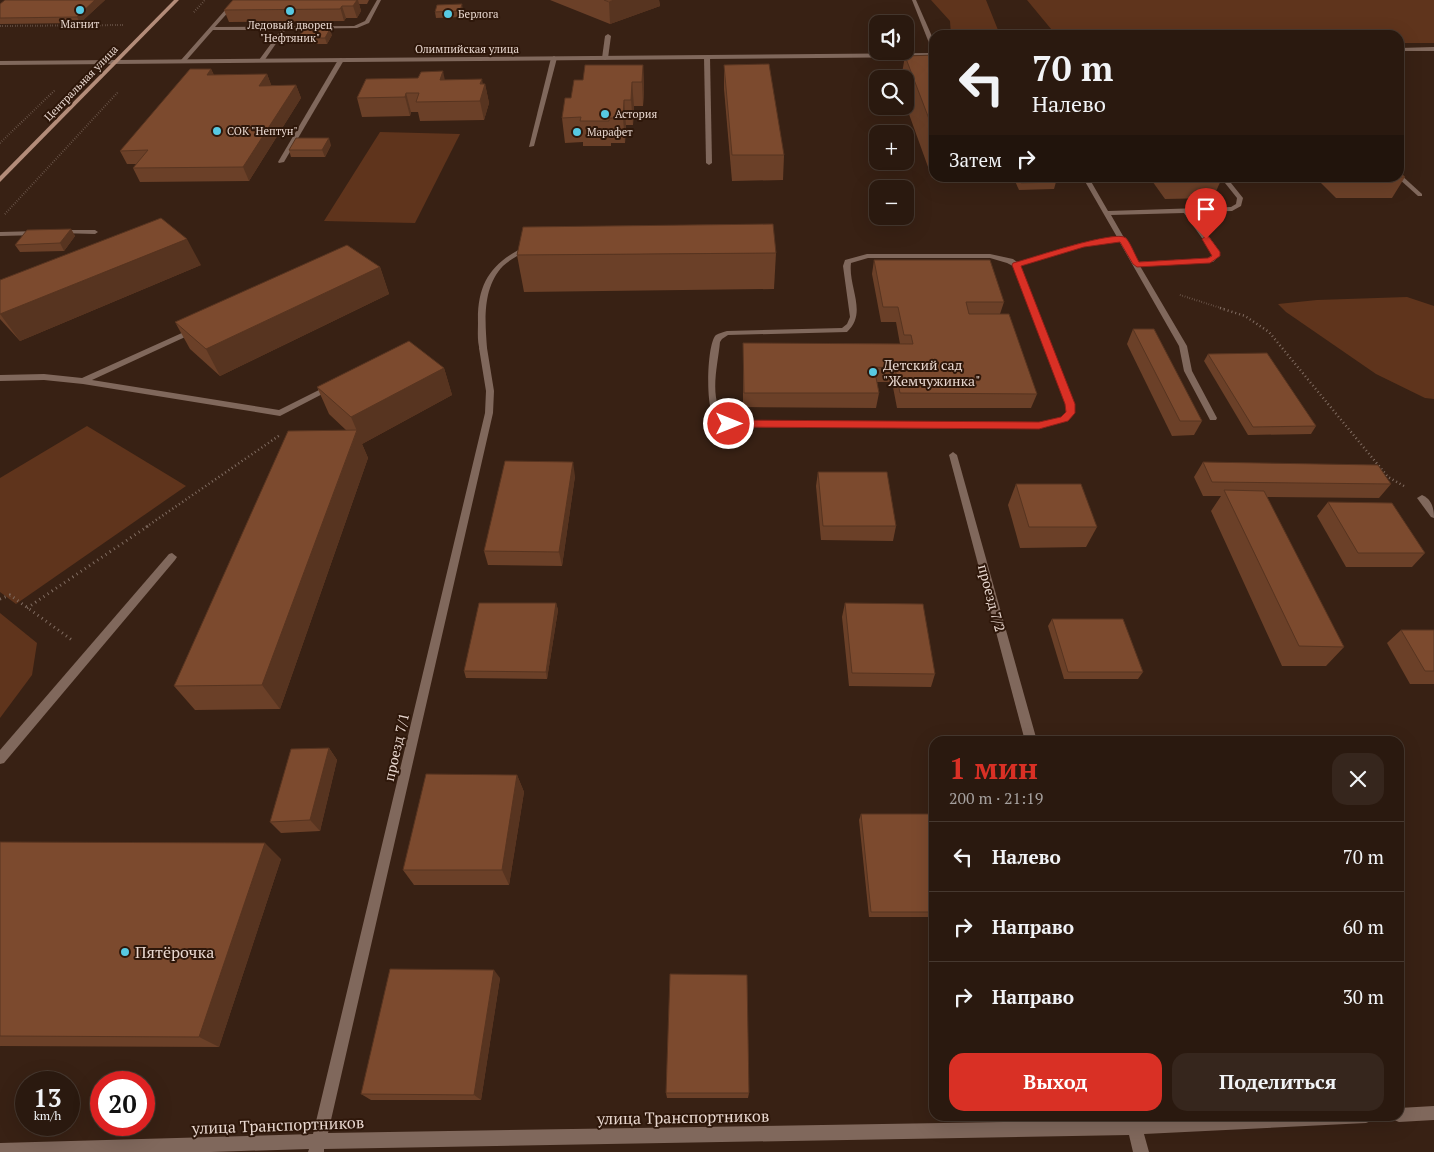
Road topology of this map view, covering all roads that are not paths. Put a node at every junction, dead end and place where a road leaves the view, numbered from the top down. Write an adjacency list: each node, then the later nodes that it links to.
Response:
1 (177, 0): 18 (street, Центральная улица)
2 (237, 0): 6 (street)
3 (379, 0): 5 (street)
4 (914, 0): 8 (street)
5 (285, 28): 6 (street); 15 (street)
6 (211, 29): 17 (street)
7 (608, 36): 14 (street)
8 (929, 36)
9 (1434, 49): 10 (street)
10 (1404, 50)
11 (929, 55): 12 (street, Олимпийская улица)
12 (707, 57): 14 (street, Олимпийская улица); 22 (street)
13 (554, 58): 14 (street, Олимпийская улица); 16 (street, Олимпийская улица); 20 (street)
14 (605, 58)
15 (262, 60): 16 (street, Олимпийская улица); 17 (street, Олимпийская улица)
16 (341, 60): 21 (street)
17 (183, 61): 18 (street, Олимпийская улица)
18 (116, 62): 19 (street, Олимпийская улица); 23 (street, Центральная улица)
19 (0, 63)
20 (531, 146)
21 (281, 162)
22 (709, 163)
23 (0, 180)
24 (1404, 180): 27 (street)
25 (1088, 182): 29 (street)
26 (1227, 182): 28 (street)
27 (1420, 195)
28 (1187, 212): 29 (street); 36 (street)
29 (1107, 213): 34 (street)
30 (57, 232): 31 (street)
31 (95, 232)
32 (47, 233): 33 (street)
33 (0, 234)
34 (1122, 239): 36 (street); 37 (street)
35 (533, 246): 53 (street, проезд 7/1)
36 (1137, 264): 42 (street)
37 (1016, 265): 37 (street)
38 (198, 327): 40 (street)
39 (0, 378): 40 (street)
40 (82, 380): 41 (street)
41 (338, 384)
42 (1214, 418)
43 (953, 454): 47 (street, проезд 7/2)
44 (1422, 498): 45 (street)
45 (1434, 515)
46 (172, 558): 48 (street)
47 (1029, 736)
48 (0, 759)
49 (1434, 1113): 50 (street)
50 (1404, 1115)
51 (1172, 1121): 52 (street, улица Транспортников)
52 (1133, 1122): 53 (street, улица Транспортников); 55 (street)
53 (317, 1146): 54 (street, улица Транспортников)
54 (0, 1151)
55 (1141, 1152)

